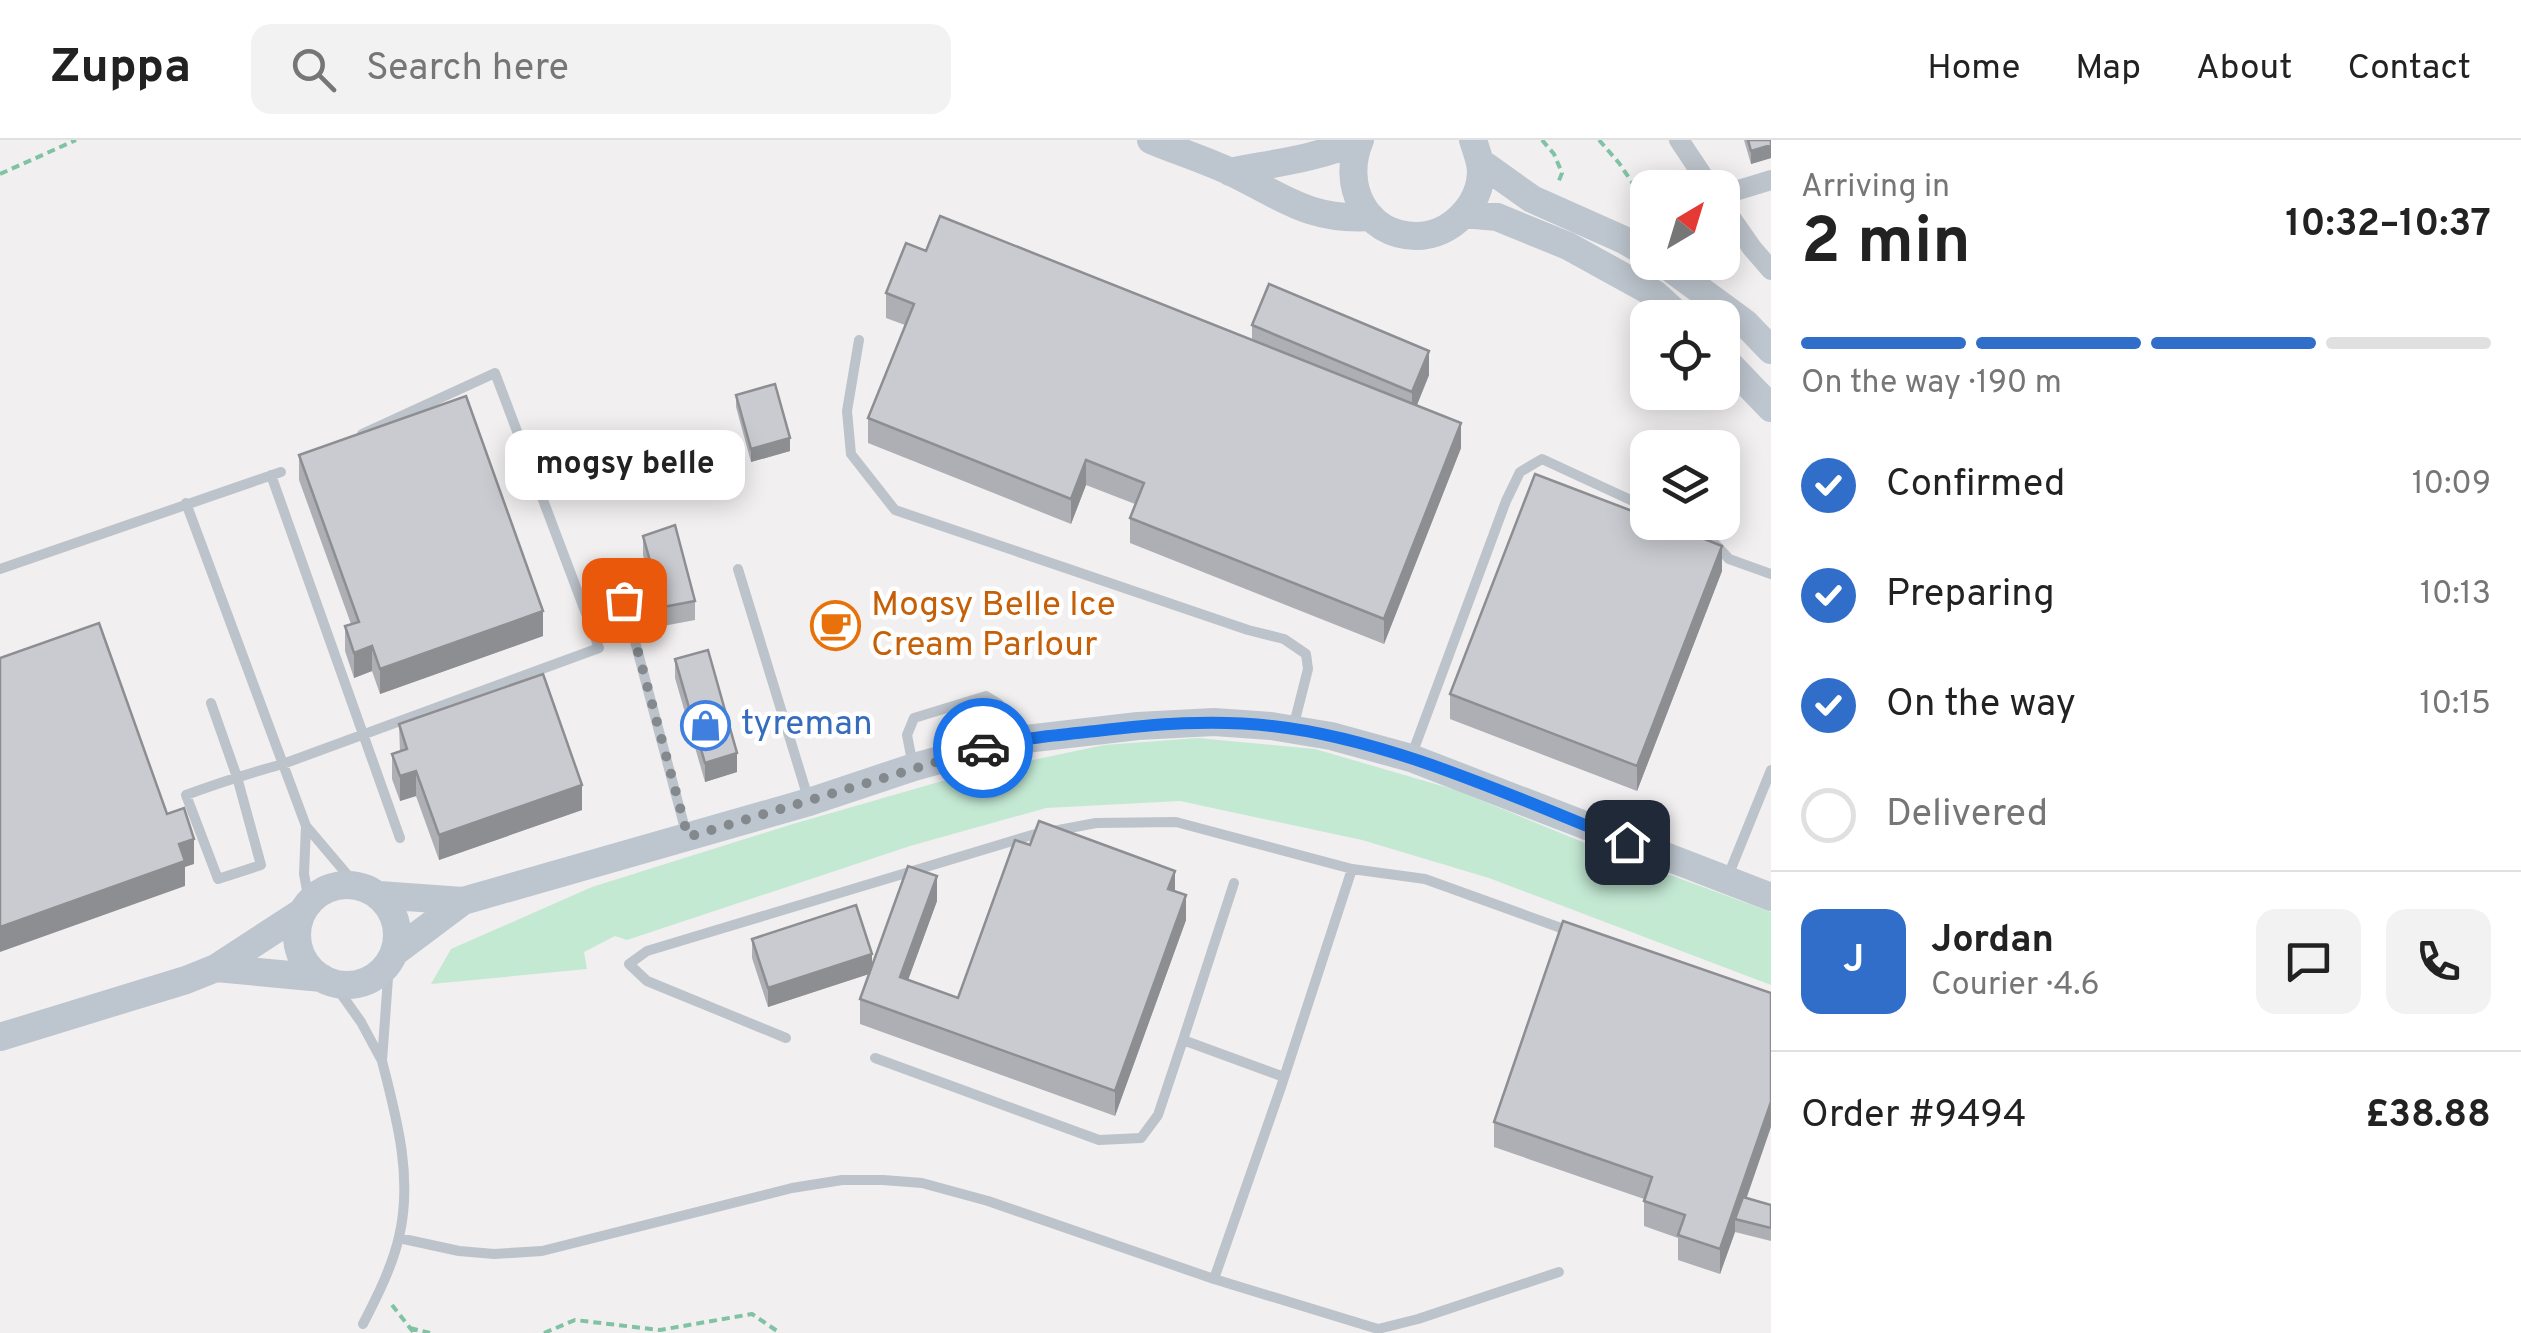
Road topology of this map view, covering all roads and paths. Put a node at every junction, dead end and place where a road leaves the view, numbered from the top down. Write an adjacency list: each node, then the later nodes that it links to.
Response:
1 (76, 140): 9 (path)
2 (1151, 140): 8 (street)
3 (1359, 140): 8 (street); 14 (street)
4 (1600, 140): 10 (path)
5 (1679, 140): 7 (street)
6 (1476, 151): 13 (street); 16 (street)
7 (1699, 170)
8 (1230, 172): 14 (street)
9 (0, 174)
10 (1630, 179)
11 (1771, 180): 12 (street)
12 (1740, 189)
13 (1464, 214): 14 (street); 19 (street)
14 (1371, 217)
15 (1740, 231): 17 (street)
16 (1630, 244)
17 (1771, 270)
18 (1686, 280): 21 (street)
19 (1661, 300)
20 (860, 340): 33 (lane)
21 (1771, 350)
22 (1740, 376): 23 (street)
23 (1771, 408)
24 (343, 442): 34 (lane)
25 (1630, 500): 36 (lane)
26 (186, 503): 30 (lane); 34 (lane); 37 (lane)
27 (1712, 540): 31 (lane)
28 (614, 563): 43 (lane)
29 (738, 568): 41 (lane)
30 (0, 569)
31 (1771, 574)
32 (212, 703): 40 (lane)
33 (1292, 729): 35 (street); 36 (street)
34 (364, 734): 37 (lane); 44 (lane)
35 (1009, 741): 38 (street); 38 (lane)
36 (1410, 758): 46 (street)
37 (283, 764): 40 (lane); 42 (lane)
38 (914, 767): 41 (street)
39 (1771, 770): 46 (lane)
40 (237, 777): 40 (lane)
41 (810, 802): 43 (street)
42 (306, 826): 48 (lane); 51 (lane)
43 (688, 837): 50 (street)
44 (400, 838)
45 (1352, 869): 52 (lane); 57 (lane); 61 (lane)
46 (1726, 880): 49 (street)
47 (1234, 882): 58 (lane)
48 (368, 890): 50 (street); 51 (street); 53 (street)
49 (1771, 897)
50 (463, 901): 53 (street)
51 (306, 906): 54 (street); 55 (street)
52 (1588, 938)
53 (392, 958): 55 (street); 60 (lane)
54 (216, 968): 55 (street); 56 (street)
55 (328, 981): 60 (lane)
56 (0, 1037)
57 (786, 1038)
58 (1182, 1040): 59 (lane); 61 (lane)
59 (874, 1058)
60 (382, 1061): 62 (lane)
61 (1284, 1077): 64 (lane)
62 (399, 1238): 64 (lane); 65 (lane)
63 (1559, 1272): 64 (lane)
64 (1214, 1279)
65 (380, 1289): 66 (lane); 67 (path)
66 (363, 1324)
67 (412, 1330): 68 (path)
68 (430, 1333)
69 (544, 1333): 70 (path)
70 (780, 1333)

